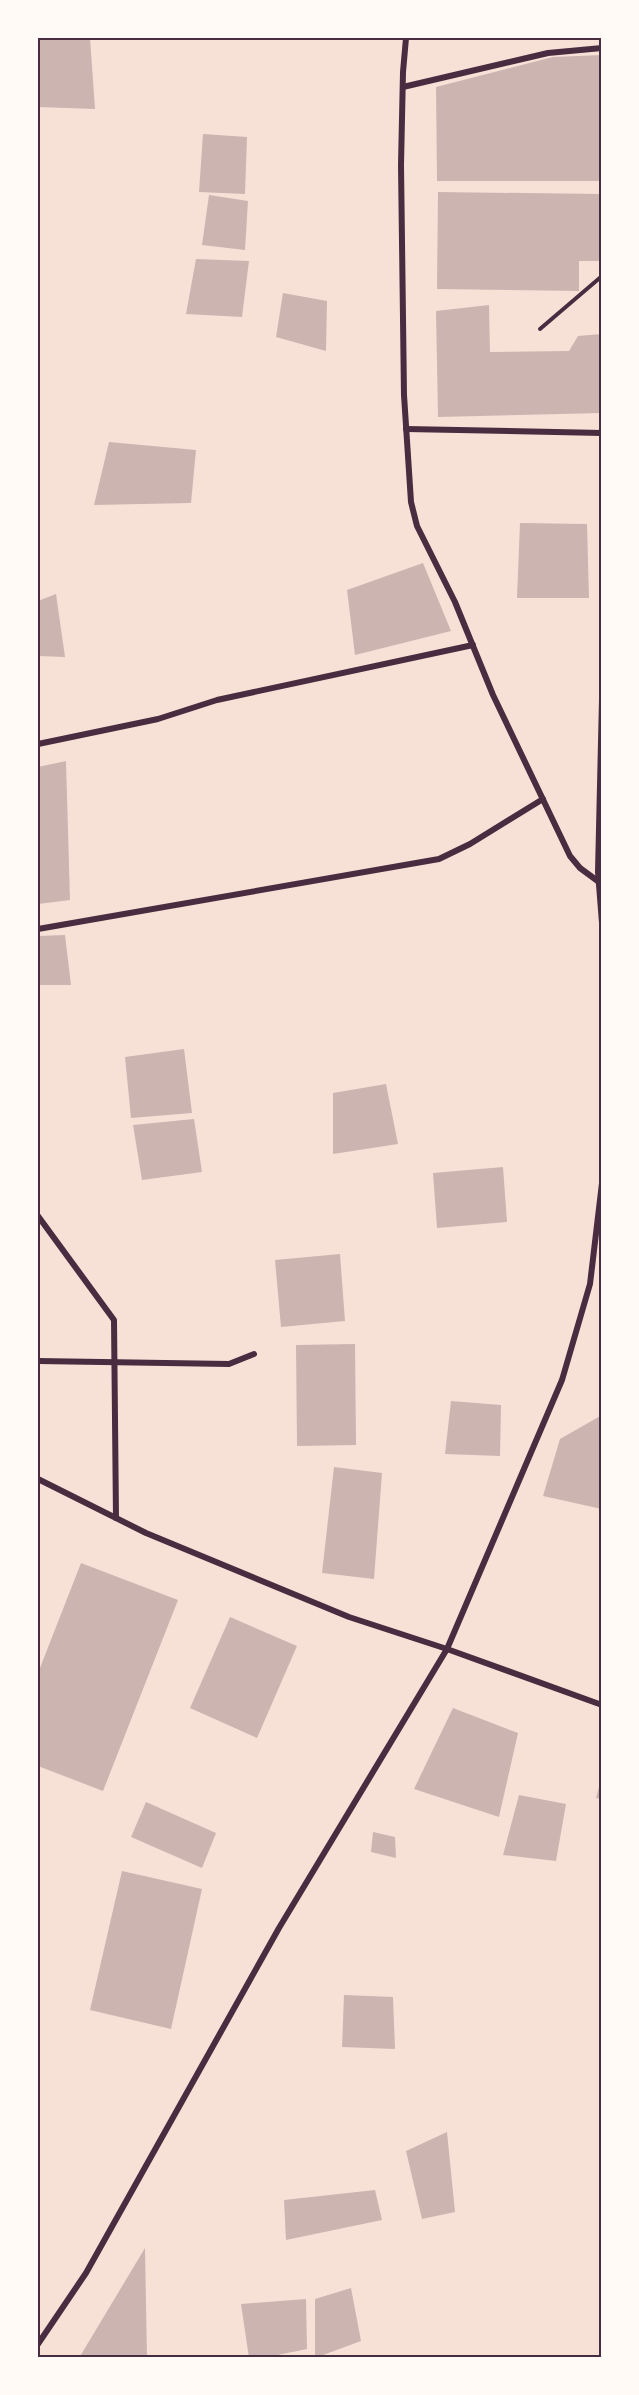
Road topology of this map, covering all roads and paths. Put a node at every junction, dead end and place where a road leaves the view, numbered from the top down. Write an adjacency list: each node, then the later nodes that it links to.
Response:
1 (406, 38): 3 (street)
2 (602, 48): 3 (street)
3 (403, 87): 6 (street)
4 (602, 276): 5 (path)
5 (540, 329)
6 (406, 429): 7 (street); 8 (street)
7 (602, 433)
8 (473, 645): 10 (street); 11 (street)
9 (602, 699): 12 (street)
10 (38, 744)
11 (543, 799): 12 (street); 14 (street)
12 (599, 882): 13 (street)
13 (602, 923)
14 (38, 929)
15 (602, 1183): 22 (street)
16 (38, 1216): 19 (street)
17 (254, 1354): 19 (street)
18 (38, 1361): 19 (street)
19 (114, 1363): 21 (street)
20 (38, 1479): 21 (street)
21 (116, 1518): 22 (street)
22 (447, 1649): 23 (street); 24 (street)
23 (602, 1705)
24 (38, 2344)

